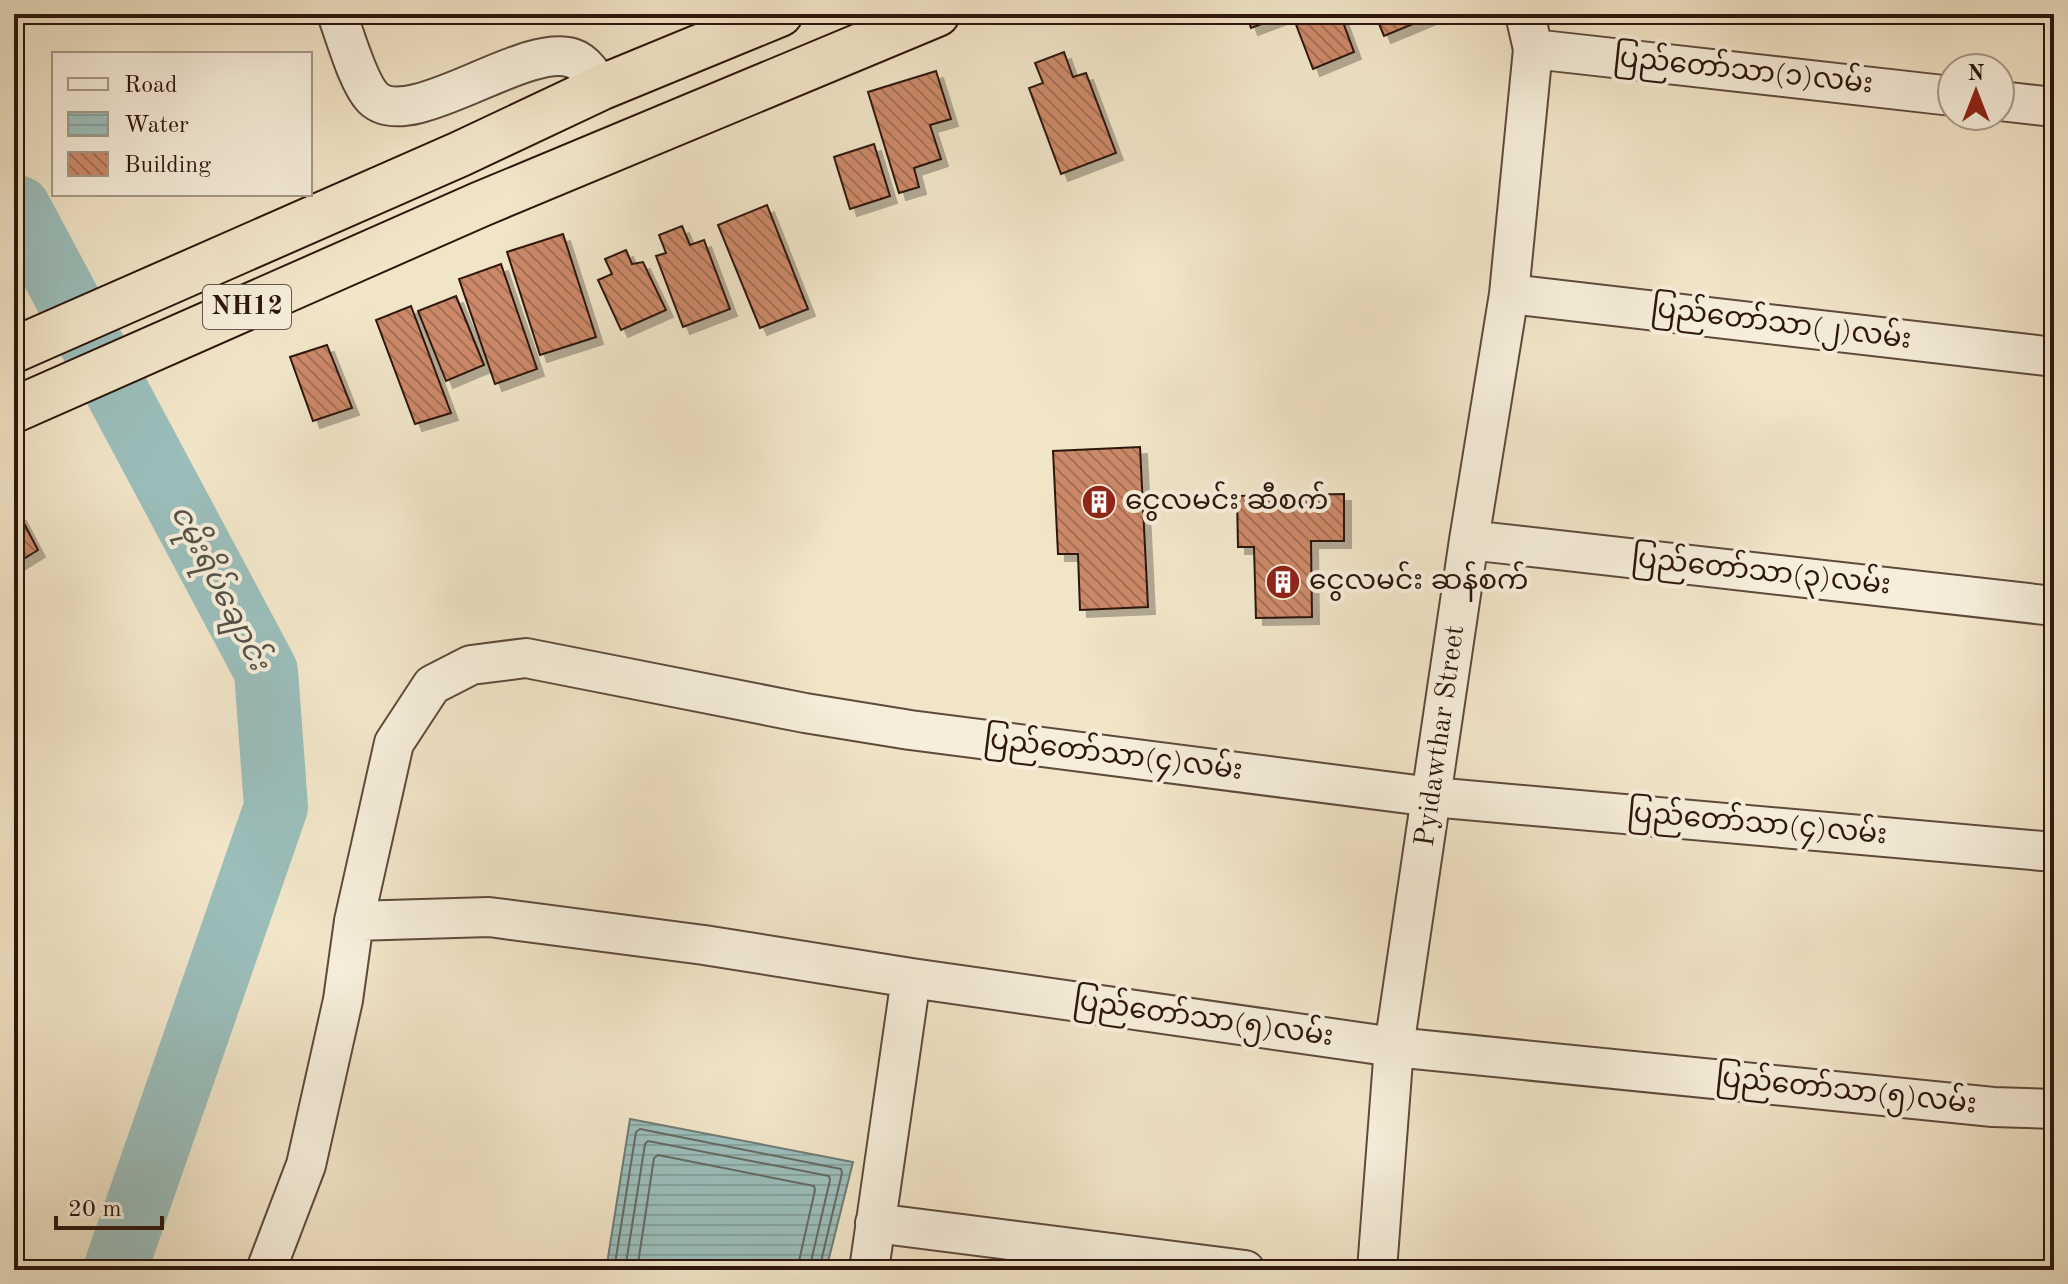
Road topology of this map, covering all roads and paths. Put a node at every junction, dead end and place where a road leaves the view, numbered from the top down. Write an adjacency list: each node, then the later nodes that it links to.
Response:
1 (337, 14): 5 (street)
2 (780, 14): 5 (highway, NH12)
3 (937, 14): 12 (highway, NH12)
4 (1529, 31): 6 (street, ပြည်တော်သာ(၁)လမ်း); 9 (street, Pyidawthar Street)
5 (600, 88): 10 (highway, NH12)
6 (1936, 94)
7 (2016, 103): 8 (street)
8 (2054, 107)
9 (1509, 294): 11 (street, ပြည်တော်သာ(၂)လမ်း); 13 (street, Pyidawthar Street)
10 (14, 350)
11 (2054, 357)
12 (14, 410)
13 (1469, 540): 14 (street, ပြည်တော်သာ(၃)လမ်း); 15 (street, Pyidawthar Street)
14 (2054, 606)
15 (1432, 797): 16 (street, ပြည်တော်သာ(၄)လမ်း); 17 (street, ပြည်တော်သာ(၄)လမ်း); 19 (street, Pyidawthar Street)
16 (2054, 852)
17 (354, 921): 18 (street, ပြည်တော်သာ(၅)လမ်း); 22 (street, ပြည်တော်သာ(၄)လမ်း)
18 (911, 978): 19 (street, ပြည်တော်သာ(၅)လမ်း); 21 (street)
19 (1394, 1047): 20 (street, ပြည်တော်သာ(၅)လမ်း); 25 (street, Pyidawthar Street)
20 (2054, 1109)
21 (875, 1223): 23 (street); 24 (street)
22 (266, 1270)
23 (869, 1270)
24 (1245, 1270)
25 (1377, 1270)

